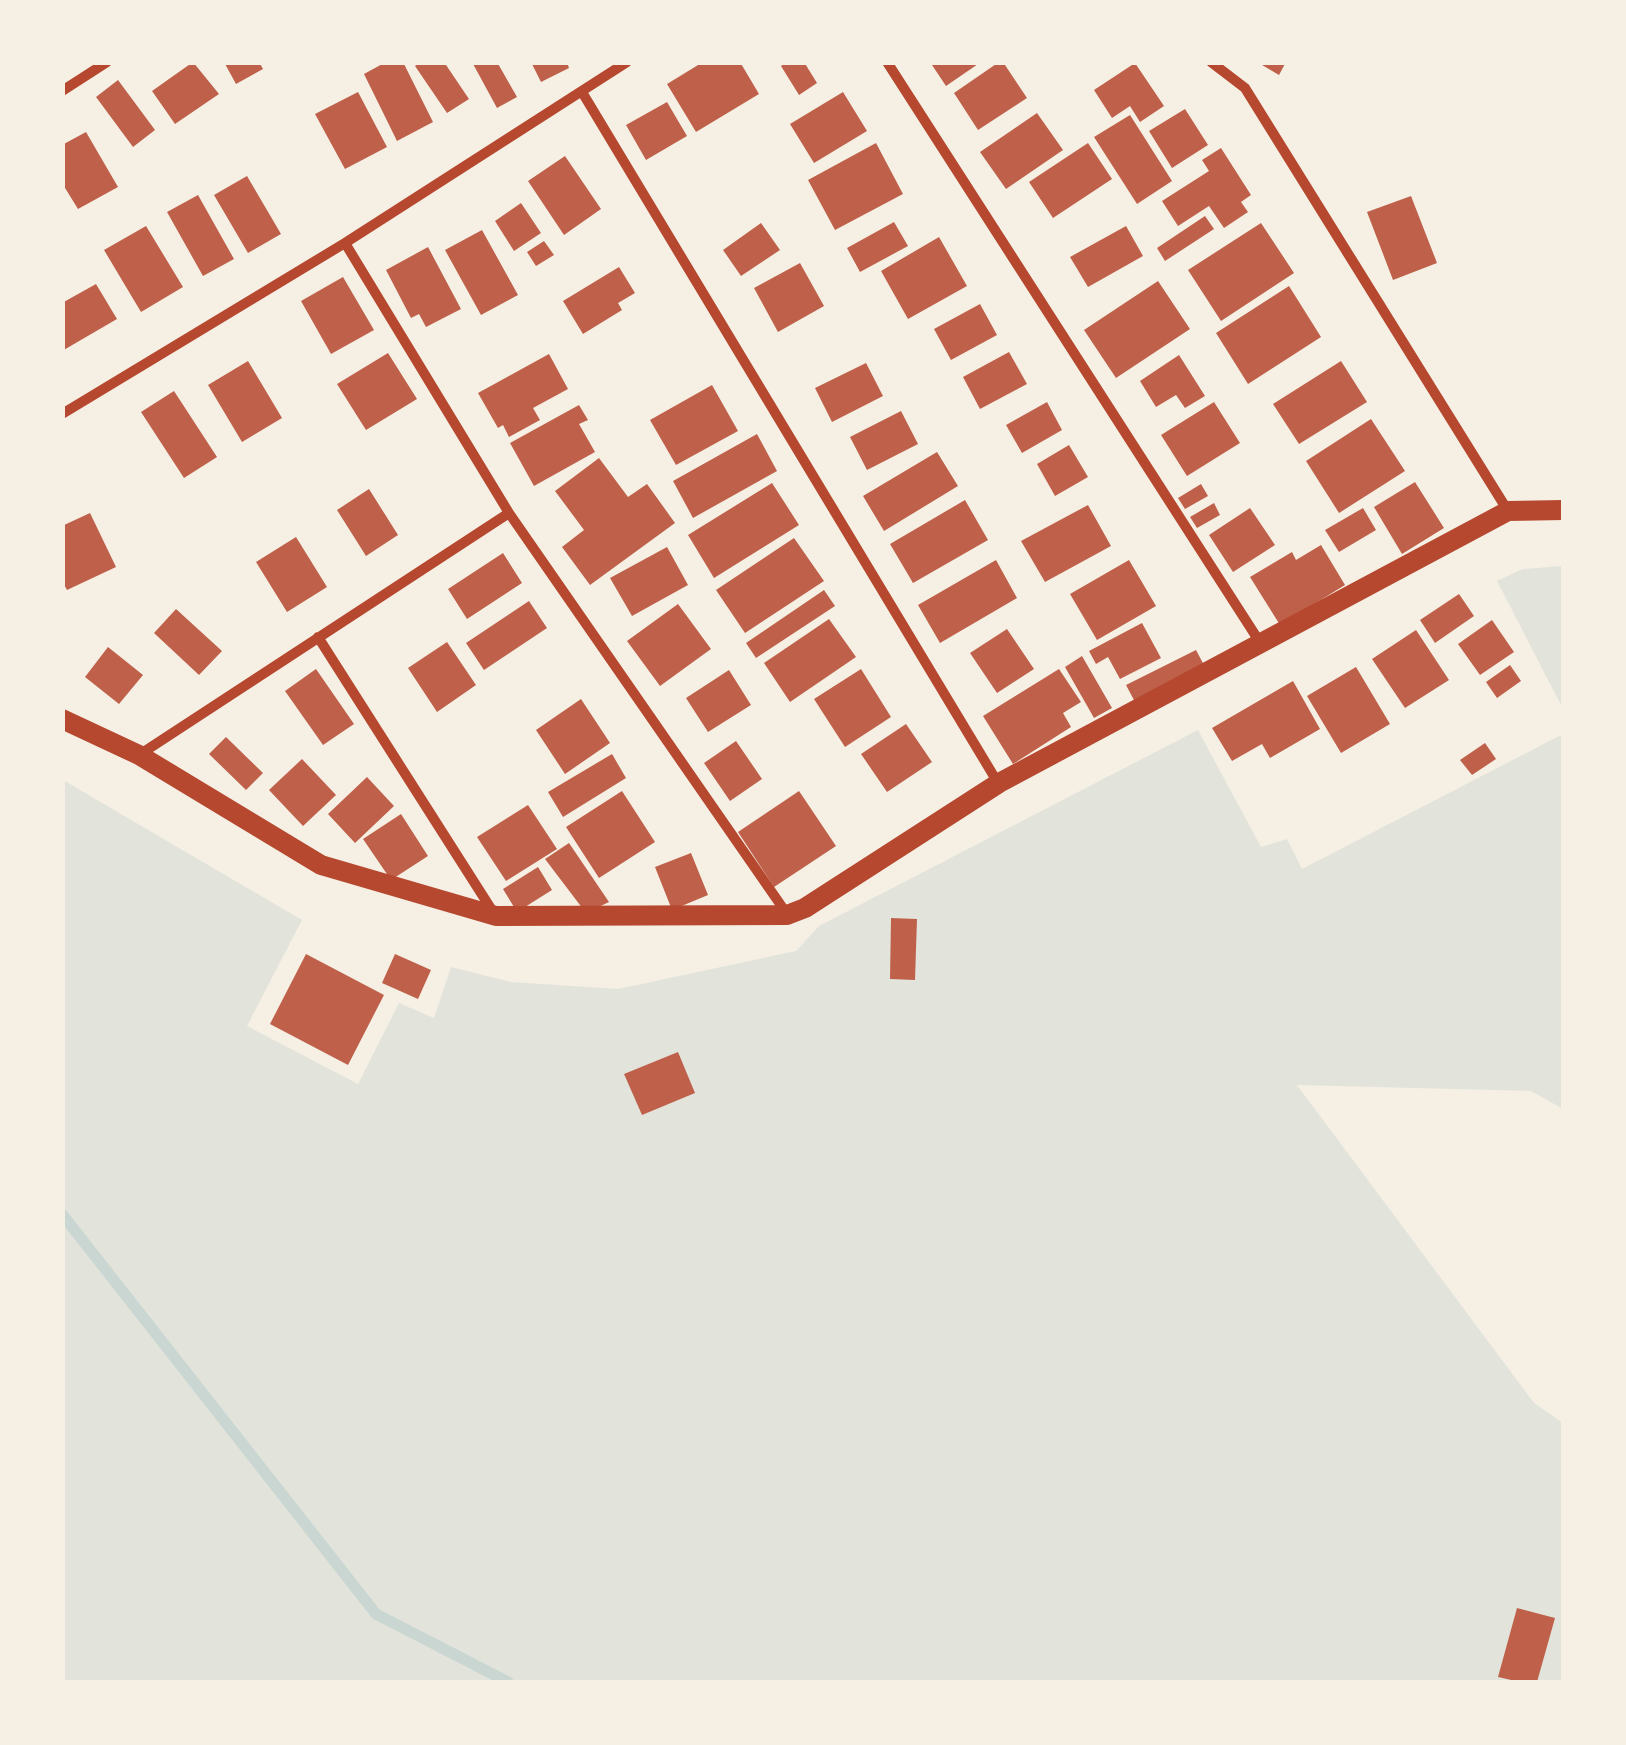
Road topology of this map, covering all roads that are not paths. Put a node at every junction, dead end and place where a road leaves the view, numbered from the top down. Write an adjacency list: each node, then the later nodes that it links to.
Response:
1 (107, 62): 5 (street)
2 (627, 62): 6 (street)
3 (887, 62): 13 (street)
4 (1212, 62): 10 (street)
5 (62, 91)
6 (582, 92): 7 (street); 16 (street)
7 (345, 243): 8 (street); 11 (street)
8 (62, 414)
9 (1564, 510): 10 (main road)
10 (1508, 512): 13 (main road)
11 (509, 514): 12 (street); 17 (street)
12 (318, 638): 15 (street); 18 (street)
13 (1261, 644): 16 (main road)
14 (62, 719): 15 (main road)
15 (140, 754): 18 (main road)
16 (999, 784): 17 (main road)
17 (788, 915): 18 (main road)
18 (496, 916)

